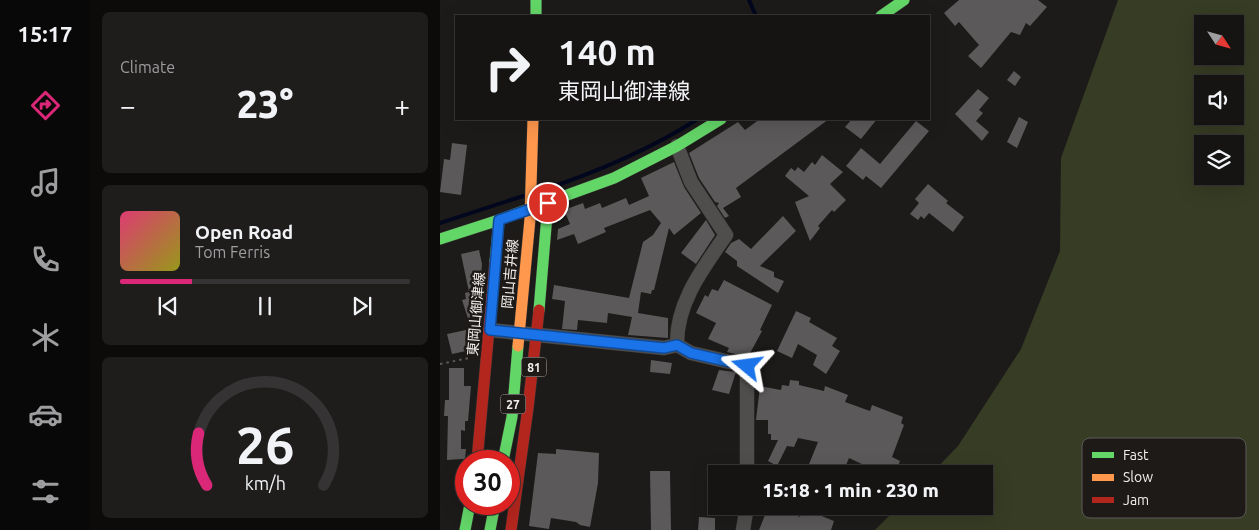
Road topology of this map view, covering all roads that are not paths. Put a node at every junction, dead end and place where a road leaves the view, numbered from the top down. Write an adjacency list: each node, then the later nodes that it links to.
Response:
1 (536, 0): 3 (main road)
2 (904, 0): 4 (main road)
3 (536, 15)
4 (882, 15)
5 (533, 120): 15 (main road, 岡山吉井線 / 27, bridge)
6 (719, 120): 7 (main road)
7 (677, 146): 8 (main road); 13 (street)
8 (548, 203): 9 (main road); 12 (main road, 81)
9 (499, 220): 10 (main road); 11 (main road, 東岡山御津線)
10 (440, 239)
11 (490, 330): 12 (street); 14 (main road, 東岡山御津線)
12 (537, 334): 13 (street); 22 (main road, 81)
13 (677, 345): 16 (street)
14 (478, 450)
15 (505, 450)
16 (747, 465)
17 (468, 515): 20 (main road)
18 (493, 515): 21 (main road)
19 (746, 515): 23 (street)
20 (465, 530)
21 (490, 530)
22 (511, 530)
23 (743, 530)

